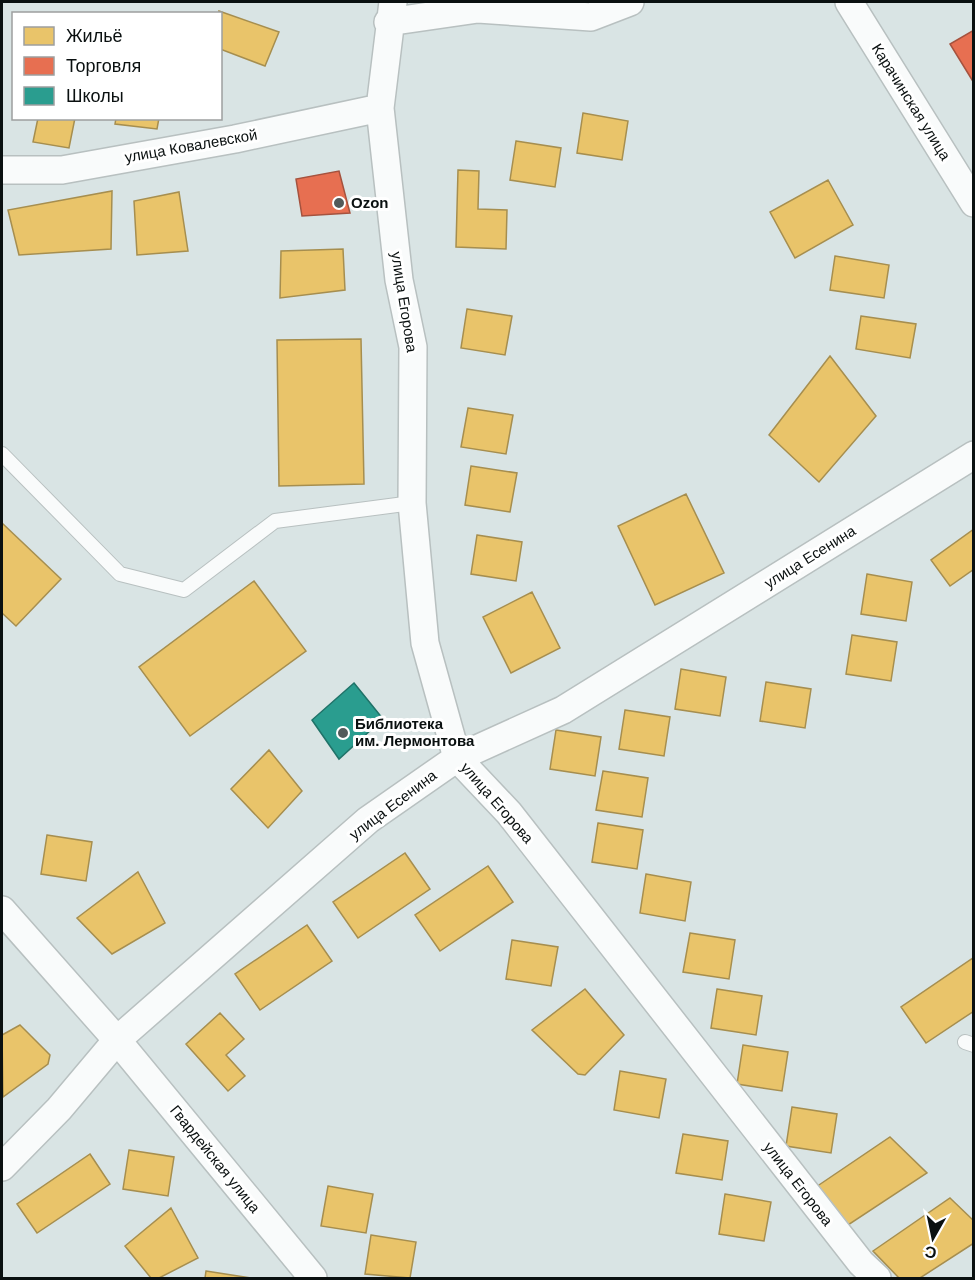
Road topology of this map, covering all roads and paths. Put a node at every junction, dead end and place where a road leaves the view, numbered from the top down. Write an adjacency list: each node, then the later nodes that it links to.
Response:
1 (630, 2): 3 (street)
2 (849, 2): 6 (street, Карачинская улица)
3 (390, 12): 4 (street, улица Егорова)
4 (380, 108): 5 (street, улица Ковалевской); 9 (street, улица Егорова)
5 (2, 170)
6 (974, 203)
7 (2, 454): 9 (lane)
8 (974, 455): 10 (street, улица Есенина)
9 (412, 503): 10 (street, улица Егорова)
10 (457, 758): 12 (street, улица Есенина); 15 (street, улица Егорова)
11 (2, 910): 12 (street, Гвардейская улица)
12 (117, 1040): 13 (street, улица Есенина); 14 (street, Гвардейская улица)
13 (2, 1167)
14 (313, 1278)
15 (877, 1278)

